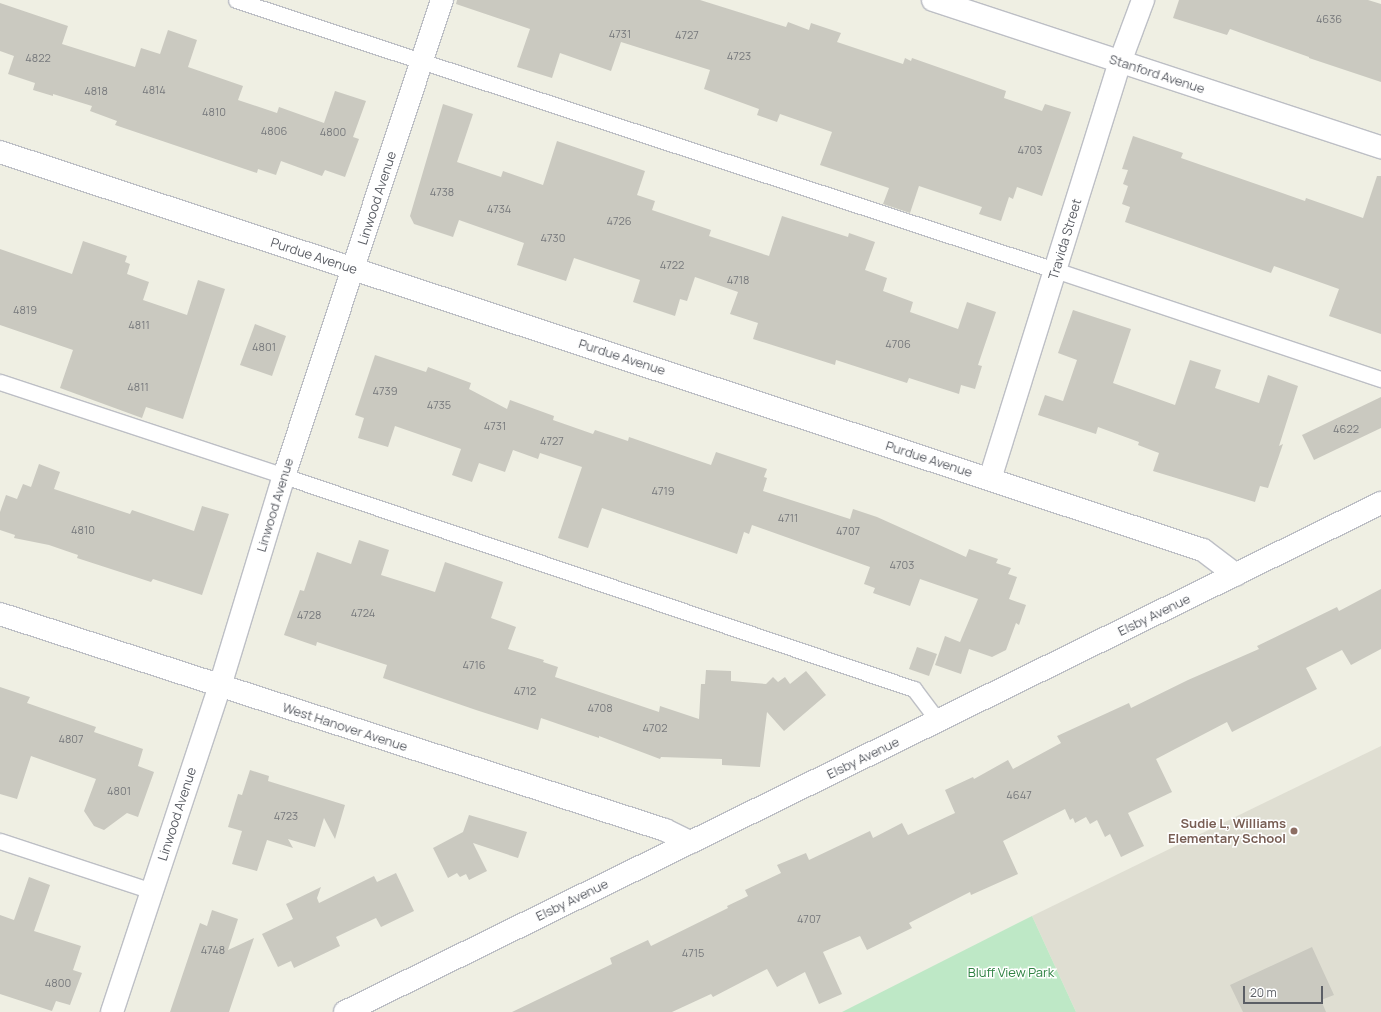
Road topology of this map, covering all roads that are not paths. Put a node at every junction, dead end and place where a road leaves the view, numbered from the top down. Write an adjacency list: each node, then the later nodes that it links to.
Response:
1 (236, 0): 5 (lane)
2 (442, 0): 5 (street, Linwood Avenue)
3 (933, 0): 6 (street, Stanford Avenue)
4 (1142, 0): 6 (street, Travida Street)
5 (422, 62): 9 (street, Linwood Avenue); 10 (lane)
6 (1120, 62): 7 (street, Stanford Avenue); 10 (street, Travida Street)
7 (1381, 147)
8 (0, 152): 9 (street, Purdue Avenue)
9 (354, 269): 13 (street, Linwood Avenue); 14 (street, Purdue Avenue)
10 (1055, 270): 11 (lane); 14 (street, Travida Street)
11 (1381, 380)
12 (0, 382): 13 (lane)
13 (284, 476): 18 (street, Linwood Avenue); 19 (lane)
14 (990, 479): 16 (street, Purdue Avenue)
15 (1381, 503): 16 (street, Elsby Avenue)
16 (1236, 575): 19 (street, Elsby Avenue)
17 (0, 614): 18 (street, West Hanover Avenue)
18 (220, 686): 21 (street, West Hanover Avenue); 22 (street, Linwood Avenue)
19 (938, 721): 21 (street, Elsby Avenue)
20 (0, 841): 22 (lane)
21 (690, 842): 24 (street, Elsby Avenue)
22 (152, 891): 23 (street, Linwood Avenue)
23 (112, 1012)
24 (346, 1012)

